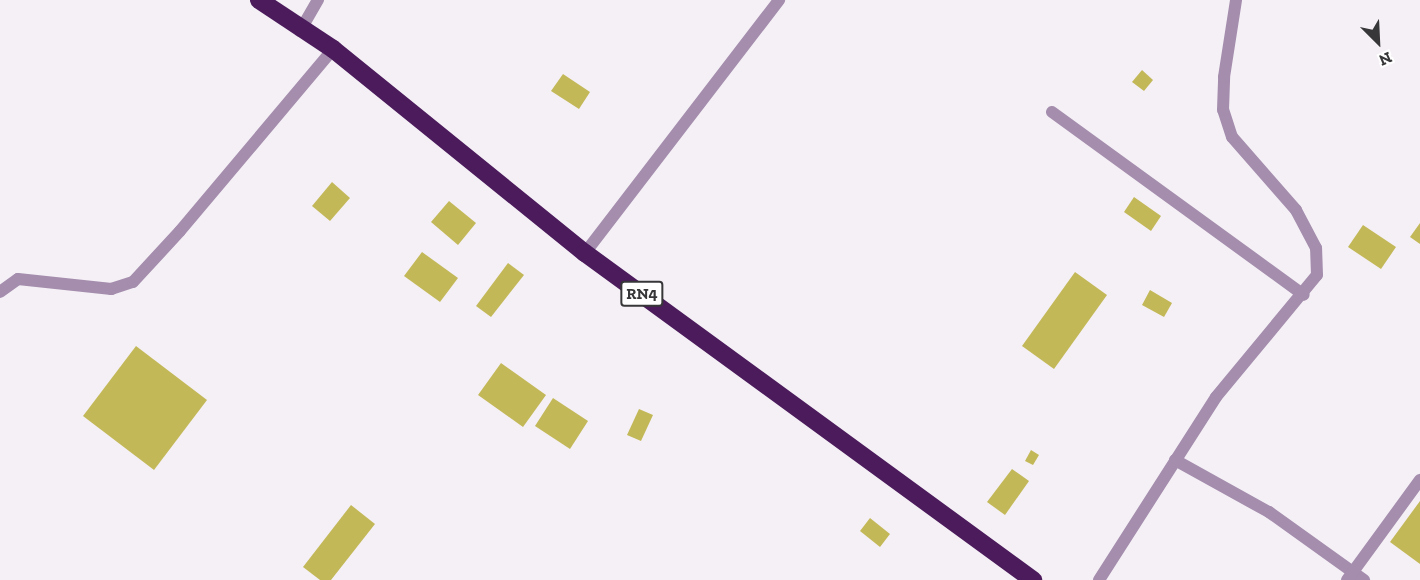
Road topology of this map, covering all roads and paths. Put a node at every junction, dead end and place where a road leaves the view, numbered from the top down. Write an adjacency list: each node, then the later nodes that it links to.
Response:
1 (259, 0): 5 (highway, RN4)
2 (318, 0): 5 (street)
3 (779, 0): 8 (street)
4 (1236, 0): 10 (street)
5 (300, 31): 6 (highway, RN4)
6 (333, 49): 8 (highway, RN4); 9 (street)
7 (1052, 112): 10 (street)
8 (585, 253): 14 (highway, RN4)
9 (0, 292)
10 (1304, 295): 11 (street)
11 (1175, 460): 13 (street); 15 (street)
12 (1420, 480): 13 (street)
13 (1350, 576): 16 (street)
14 (1033, 580)
15 (1099, 580)
16 (1364, 580)

